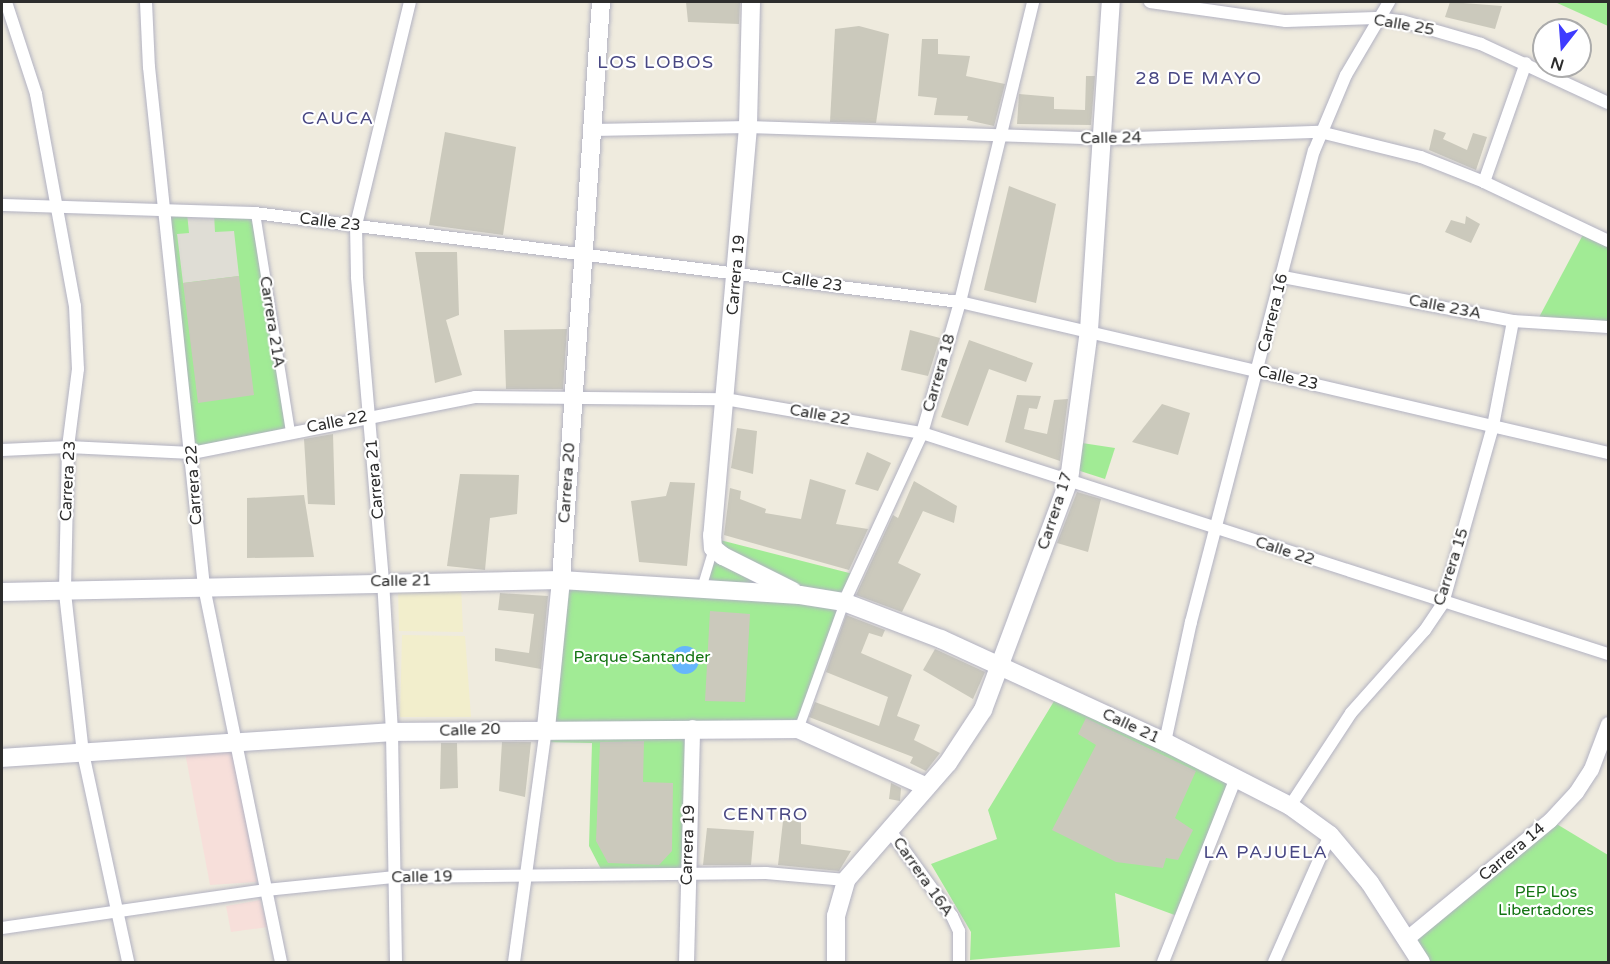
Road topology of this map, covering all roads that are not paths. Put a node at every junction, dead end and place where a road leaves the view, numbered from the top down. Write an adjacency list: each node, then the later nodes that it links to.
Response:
1 (6, 2): 20 (street, Carrera 23)
2 (146, 2): 21 (street, Carrera 22)
3 (410, 2): 23 (street, Carrera 21)
4 (601, 2): 14 (main road, Carrera 20)
5 (751, 2): 13 (main road, Carrera 19)
6 (1033, 2): 16 (street, Carrera 18)
7 (1111, 2): 17 (main road, Carrera 17)
8 (1150, 2): 10 (street, Calle 25)
9 (1389, 2): 10 (street, Carrera 16)
10 (1377, 18): 11 (street, Calle 25); 15 (street, Carrera 16)
11 (1526, 63): 12 (street, Calle 25); 18 (street)
12 (1608, 103)
13 (748, 127): 14 (street, Calle 24); 16 (street, Calle 24); 26 (main road, Carrera 19)
14 (593, 130): 25 (main road, Carrera 20)
15 (1320, 132): 17 (street, Calle 24); 18 (street, Calle 24); 27 (street, Carrera 16)
16 (999, 137): 17 (street, Calle 24); 28 (street, Carrera 18)
17 (1104, 139): 31 (main road, Carrera 17)
18 (1484, 182): 24 (street, Calle 24)
19 (2, 205): 20 (street, Calle 23)
20 (57, 207): 21 (street, Calle 23); 39 (street, Carrera 23)
21 (165, 213): 22 (street, Calle 23); 41 (street, Carrera 22)
22 (255, 213): 23 (street, Calle 23); 37 (street, Carrera 21A)
23 (356, 225): 25 (street, Calle 23); 35 (street, Carrera 21)
24 (1608, 241)
25 (582, 257): 26 (street, Calle 23); 33 (main road, Carrera 20)
26 (737, 272): 28 (street, Calle 23); 34 (main road, Carrera 19)
27 (1282, 276): 29 (street, Calle 23A); 32 (street, Carrera 16)
28 (960, 303): 31 (street, Calle 23); 38 (street, Carrera 18)
29 (1513, 321): 30 (street, Calle 23A); 36 (street, Carrera 15)
30 (1608, 327)
31 (1089, 330): 32 (street, Calle 23); 43 (main road, Carrera 17)
32 (1258, 371): 36 (street, Calle 23); 44 (street, Carrera 16)
33 (572, 397): 34 (street, Calle 22); 35 (street, Calle 22); 46 (main road, Carrera 20)
34 (725, 399): 38 (street, Calle 22); 45 (main road, Carrera 19)
35 (369, 415): 37 (street, Calle 22); 47 (street, Carrera 21)
36 (1493, 426): 42 (street, Calle 23); 54 (street, Carrera 15)
37 (290, 431): 41 (street, Calle 22)
38 (922, 433): 43 (street, Calle 22); 53 (street, Carrera 18)
39 (69, 447): 40 (street, Calle 22); 41 (street, Calle 22); 51 (street, Carrera 23)
40 (2, 450)
41 (192, 453): 48 (street, Carrera 22)
42 (1608, 453)
43 (1069, 480): 44 (street, Calle 22); 56 (main road, Carrera 17)
44 (1215, 528): 54 (street, Calle 22); 63 (street, Carrera 16)
45 (713, 548): 49 (street); 52 (main road, Calle 21)
46 (561, 580): 47 (main road, Calle 21); 49 (main road, Calle 21); 59 (main road, Carrera 20)
47 (383, 581): 48 (main road, Calle 21); 61 (street, Carrera 21)
48 (204, 587): 51 (main road, Calle 21); 62 (street, Carrera 22)
49 (701, 588): 52 (main road, Calle 21)
50 (2, 592): 51 (main road, Calle 21)
51 (65, 593): 64 (street, Carrera 23)
52 (800, 595): 53 (main road, Calle 21)
53 (844, 602): 56 (main road, Calle 21); 60 (street, Carrera 18)
54 (1443, 603): 55 (street, Calle 22); 68 (street, Carrera 15)
55 (1608, 654)
56 (1001, 666): 63 (main road, Calle 21); 67 (main road, Carrera 17)
57 (1608, 724): 78 (street, Carrera 14)
58 (692, 727): 59 (main road, Calle 20); 60 (main road, Calle 20); 71 (street, Carrera 19)
59 (546, 728): 61 (main road, Calle 20); 72 (street, Carrera 20)
60 (798, 729): 67 (main road, Calle 20)
61 (392, 732): 62 (main road, Calle 20); 73 (street, Carrera 21)
62 (236, 741): 64 (main road, Calle 20); 75 (street, Carrera 22)
63 (1165, 742): 66 (main road, Calle 21)
64 (83, 753): 65 (main road, Calle 20); 76 (street, Carrera 23)
65 (2, 758)
66 (1236, 778): 68 (main road, Calle 21); 86 (street)
67 (927, 787): 69 (main road, Carrera 17)
68 (1290, 806): 70 (main road, Calle 21)
69 (888, 828): 74 (main road, Carrera 17); 85 (street, Carrera 16A)
70 (1330, 835): 78 (main road, Calle 21); 87 (street)
71 (687, 875): 72 (street, Calle 19); 74 (street, Calle 19); 83 (street, Carrera 19)
72 (525, 876): 73 (street, Calle 19); 82 (street, Carrera 20)
73 (394, 877): 75 (street, Calle 19); 81 (street, Carrera 21)
74 (846, 880): 84 (main road, Carrera 17)
75 (266, 890): 76 (street, Calle 19); 80 (street, Carrera 22)
76 (118, 910): 77 (street, Calle 19); 79 (street, Carrera 23)
77 (2, 928)
78 (1407, 938): 88 (main road)
79 (128, 963)
80 (281, 963)
81 (396, 963)
82 (514, 963)
83 (686, 963)
84 (836, 963)
85 (959, 963)
86 (1162, 963)
87 (1274, 963)
88 (1421, 963)

